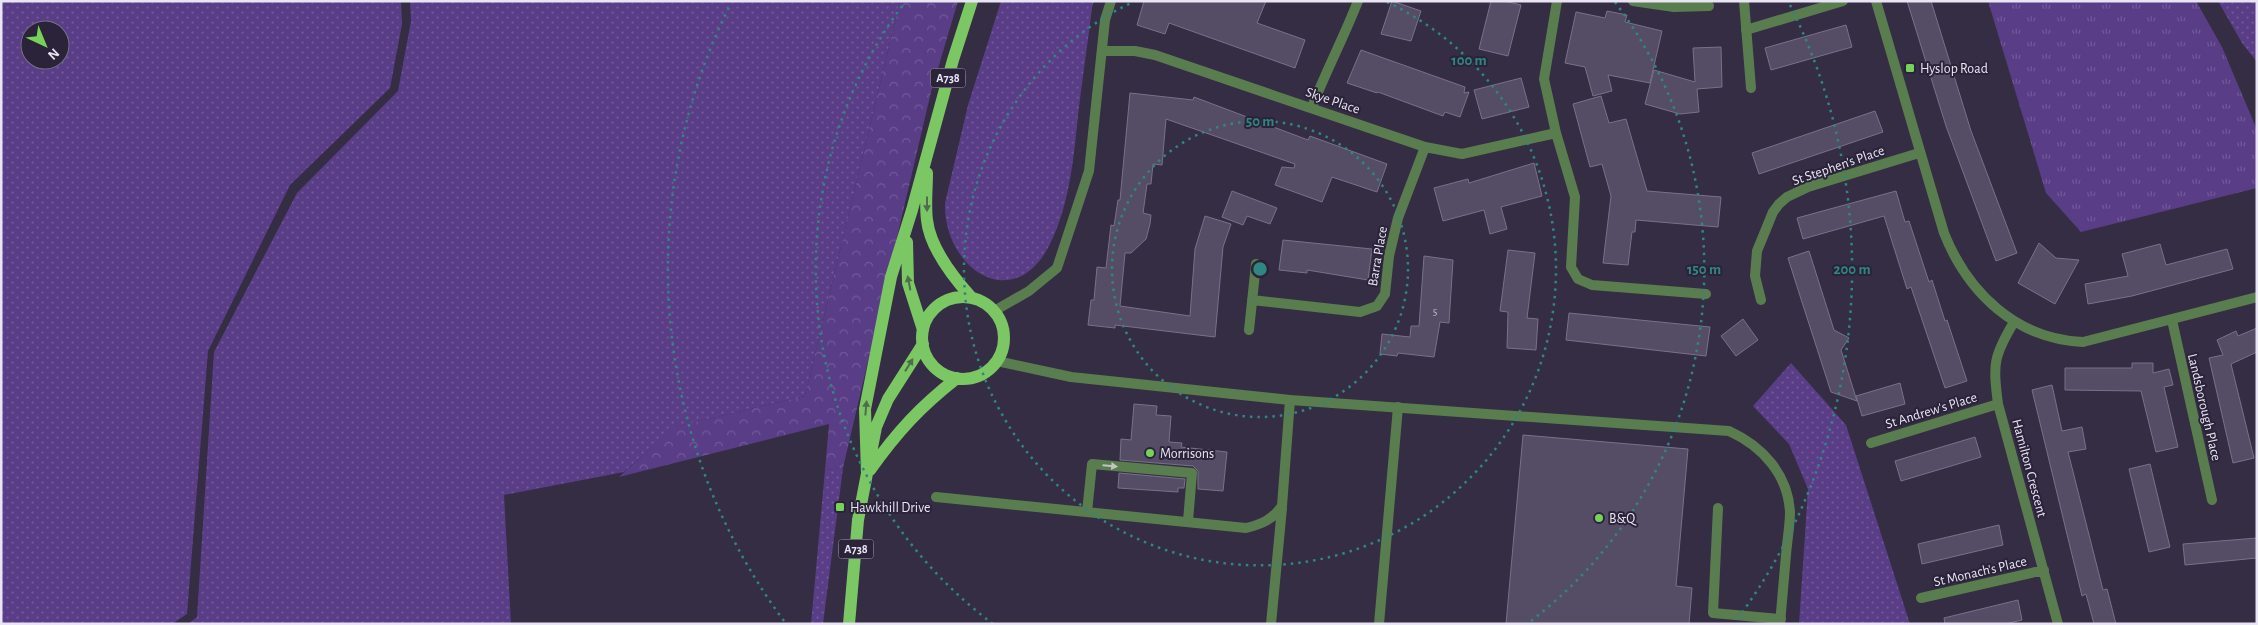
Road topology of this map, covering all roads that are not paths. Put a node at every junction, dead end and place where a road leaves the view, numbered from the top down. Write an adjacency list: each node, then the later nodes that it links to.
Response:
1 (972, 1): 17 (main road, A738)
2 (1111, 1): 11 (street)
3 (1358, 1): 13 (street)
4 (1557, 1): 14 (street)
5 (1633, 1): 9 (street)
6 (1744, 1): 10 (street)
7 (1843, 1): 10 (street)
8 (1876, 1): 16 (street)
9 (1709, 6)
10 (1746, 30): 12 (street)
11 (1102, 51): 13 (street, Skye Place); 25 (street)
12 (1751, 88)
13 (1312, 107): 15 (street, Skye Place)
14 (1556, 133): 15 (street, Skye Place); 20 (street)
15 (1425, 147): 23 (street, Barra Place)
16 (1920, 153): 24 (street, St Stephen's Place); 27 (street)
17 (927, 156): 18 (main road, A738); 22 (main road, A738, one-way to 22)
18 (912, 210): 28 (main road, A738, one-way to 18); 37 (main road, one-way to 18)
19 (1256, 264): 23 (street)
20 (1706, 294)
21 (2257, 296): 26 (street)
22 (971, 297): 25 (main road, A738); 28 (main road, A738)
23 (1252, 300): 29 (street)
24 (1761, 300)
25 (994, 311): 31 (main road)
26 (2172, 320): 27 (street); 39 (street, Landsborough Place)
27 (2014, 322): 34 (street, Hamilton Crescent)
28 (923, 330): 30 (main road, A738)
29 (1249, 330)
30 (923, 344): 32 (main road, A738); 37 (main road, A738, one-way to 30)
31 (997, 361): 32 (main road); 33 (street)
32 (957, 378): 37 (main road, A738)
33 (1290, 400): 35 (street); 40 (street)
34 (1998, 404): 36 (street, St Andrew's Place); 44 (street, Hamilton Crescent)
35 (1398, 407): 46 (street); 49 (street)
36 (1871, 443)
37 (867, 474): 47 (main road, A738)
38 (936, 497): 42 (street)
39 (2212, 500)
40 (1282, 506): 43 (street); 48 (street)
41 (1718, 508): 46 (street)
42 (1087, 512): 43 (street); 43 (street, one-way to 43)
43 (1188, 521)
44 (2044, 570): 45 (street, St Monach's Place); 50 (street, Hamilton Crescent)
45 (1922, 598)
46 (1781, 621)
47 (849, 624)
48 (1271, 624)
49 (1380, 624)
50 (2058, 624)

